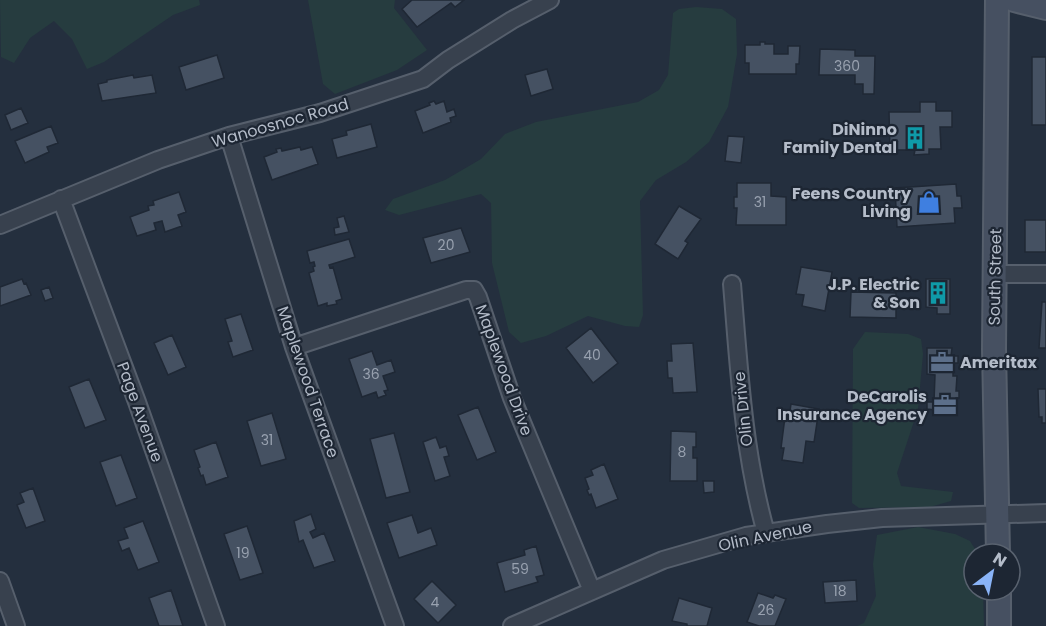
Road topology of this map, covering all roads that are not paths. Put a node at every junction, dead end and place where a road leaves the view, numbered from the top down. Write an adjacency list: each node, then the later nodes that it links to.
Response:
1 (550, 0): 5 (street, Wanoosnoc Road)
2 (997, 0): 8 (main road, South Street)
3 (1014, 0): 4 (main road)
4 (1046, 8)
5 (229, 136): 6 (street, Wanoosnoc Road); 11 (street, Maplewood Terrace)
6 (61, 199): 7 (street, Wanoosnoc Road); 20 (street, Page Avenue)
7 (0, 225)
8 (995, 274): 9 (street); 12 (main road, South Street)
9 (1046, 274)
10 (732, 284): 14 (street, Olin Drive)
11 (294, 347): 17 (street, Maplewood Drive); 21 (street, Maplewood Terrace)
12 (998, 513): 13 (street, Olin Avenue); 14 (street, Olin Avenue); 15 (main road, South Street)
13 (1046, 513)
14 (766, 533): 17 (street, Olin Avenue)
15 (998, 542)
16 (0, 581): 19 (street)
17 (592, 591): 22 (street, Olin Avenue)
18 (999, 602): 23 (main road)
19 (16, 626)
20 (216, 626)
21 (395, 626)
22 (512, 626)
23 (999, 626)

